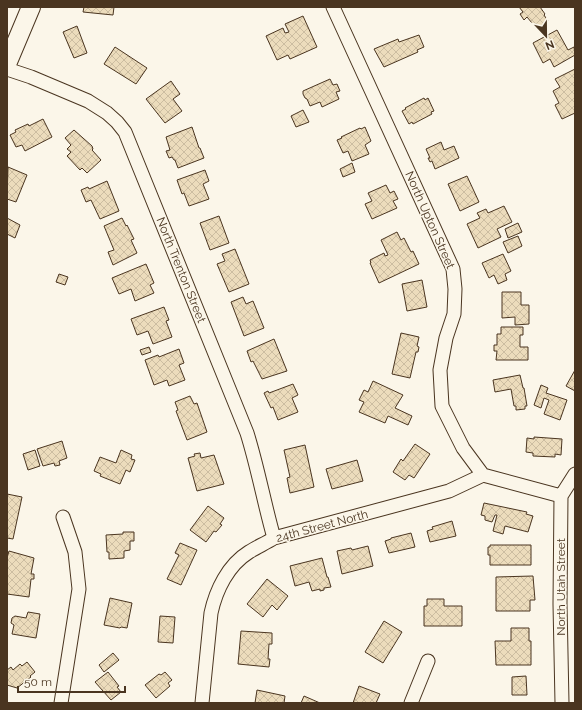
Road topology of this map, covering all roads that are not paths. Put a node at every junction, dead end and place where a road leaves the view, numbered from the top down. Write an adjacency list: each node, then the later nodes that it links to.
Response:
1 (31, 7): 3 (street)
2 (333, 7): 6 (street, North Upton Street)
3 (7, 64)
4 (7, 69): 9 (street, North Trenton Street)
5 (575, 474): 7 (street)
6 (483, 475): 7 (street); 9 (street, 24th Street North)
7 (561, 496): 14 (street, North Utah Street)
8 (63, 517): 11 (street)
9 (274, 538): 12 (street, 24th Street North)
10 (428, 660): 13 (street)
11 (61, 703)
12 (202, 703)
13 (411, 703)
14 (562, 703)

